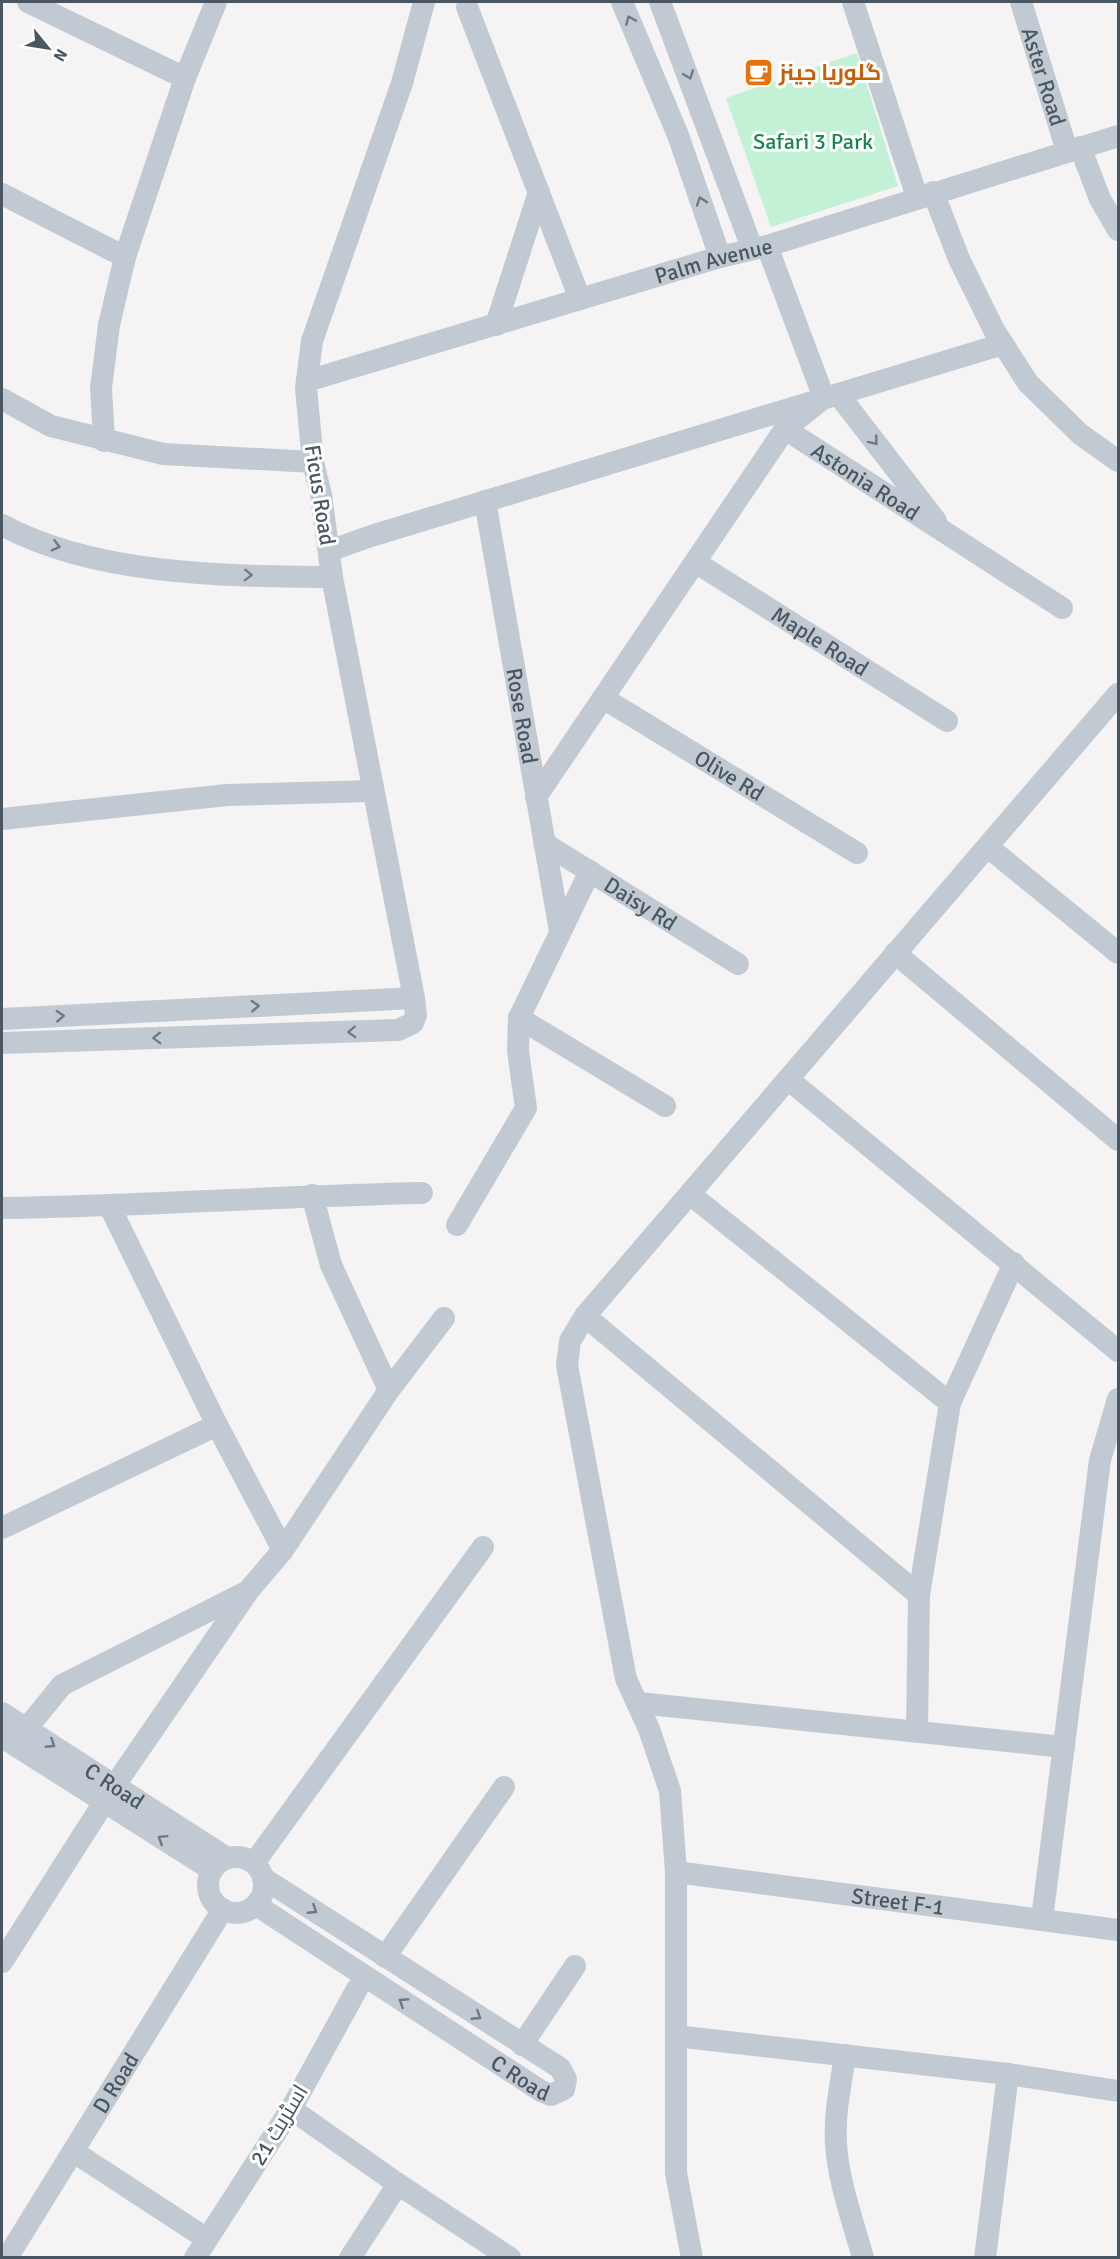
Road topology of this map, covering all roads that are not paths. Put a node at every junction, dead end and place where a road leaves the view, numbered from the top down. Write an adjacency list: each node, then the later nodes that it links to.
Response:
1 (28, 2): 9 (street)
2 (216, 2): 9 (street)
3 (424, 2): 22 (street, Ficus Road)
4 (622, 2): 18 (street, one-way to 4)
5 (660, 2): 16 (street, Astonia Road, one-way to 16)
6 (852, 2): 14 (street)
7 (1021, 2): 11 (street, Aster Road)
8 (467, 7): 12 (street)
9 (185, 78): 17 (street)
10 (1119, 136): 11 (street, Palm Avenue)
11 (1074, 149): 14 (street, Palm Avenue); 15 (street, Aster Road)
12 (539, 192): 19 (street); 20 (street)
13 (2, 194): 17 (street)
14 (925, 195): 16 (street, Palm Avenue); 21 (street)
15 (1119, 230)
16 (759, 247): 18 (street, Palm Avenue); 23 (street, Astonia Road)
17 (125, 257): 26 (street)
18 (720, 257): 19 (street, Palm Avenue)
19 (580, 300): 20 (street, Palm Avenue)
20 (496, 325): 22 (street, Palm Avenue)
21 (1003, 344): 23 (street); 27 (street)
22 (307, 381): 28 (street, Ficus Road)
23 (831, 396): 25 (street); 29 (street); 31 (street, Astonia Road, one-way to 31)
24 (2, 399): 26 (street)
25 (785, 429): 31 (street, Astonia Road); 33 (street)
26 (104, 441): 28 (street)
27 (1119, 461)
28 (313, 462): 32 (street, Ficus Road)
29 (485, 501): 32 (street); 41 (street, Rose Road)
30 (2, 525): 34 (street, one-way to 34)
31 (946, 534): 35 (street, Astonia Road)
32 (329, 551): 34 (street, Ficus Road)
33 (695, 562): 37 (street); 39 (street, Maple Road)
34 (332, 577): 40 (street, Ficus Road)
35 (1062, 609)
36 (1119, 694): 38 (street)
37 (603, 698): 41 (street); 45 (street, Olive Rd)
38 (1111, 719): 44 (street)
39 (947, 721)
40 (373, 791): 42 (street); 51 (street, Ficus Road)
41 (536, 797): 43 (street, Rose Road)
42 (2, 819)
43 (544, 843): 46 (street, Daisy Rd); 47 (street, Rose Road)
44 (988, 847): 48 (street); 49 (street)
45 (857, 853)
46 (590, 871): 47 (street); 50 (street, Daisy Rd)
47 (560, 930): 52 (street)
48 (896, 953): 55 (street); 57 (street)
49 (1119, 953)
50 (738, 964)
51 (414, 998): 53 (street, one-way to 51); 54 (street, one-way to 54)
52 (519, 1018): 56 (street); 63 (street)
53 (2, 1019)
54 (2, 1043)
55 (789, 1080): 59 (street); 64 (street)
56 (665, 1106)
57 (1119, 1140)
58 (422, 1193): 60 (street)
59 (691, 1194): 65 (street); 70 (street)
60 (312, 1195): 61 (street); 68 (street)
61 (110, 1207): 62 (street); 71 (street)
62 (2, 1208)
63 (457, 1225)
64 (1014, 1263): 67 (street); 70 (street)
65 (585, 1316): 76 (street); 77 (street)
66 (444, 1318): 68 (street)
67 (1119, 1351)
68 (389, 1390): 74 (street)
69 (1119, 1399): 82 (street)
70 (950, 1404): 76 (street)
71 (216, 1425): 72 (street); 74 (street)
72 (2, 1528)
73 (483, 1546): 86 (street)
74 (283, 1550): 75 (street)
75 (248, 1591): 79 (street); 84 (street)
76 (919, 1596): 80 (street)
77 (639, 1703): 80 (street); 87 (street)
78 (2, 1713): 79 (street, C Road)
79 (27, 1728): 84 (street, C Road, one-way to 84)
80 (917, 1730): 82 (street)
81 (2, 1737): 84 (street, C Road)
82 (1064, 1747): 90 (street)
83 (504, 1787): 92 (street)
84 (109, 1794): 85 (street, C Road); 93 (street)
85 (220, 1864): 86 (street); 89 (street)
86 (259, 1870): 88 (street); 92 (street, C Road, one-way to 92)
87 (676, 1872): 90 (street, Street F-1); 96 (street)
88 (256, 1905): 89 (street); 97 (street, C Road, one-way to 88)
89 (223, 1909): 102 (street, D Road)
90 (1042, 1919): 91 (street, Street F-1)
91 (1119, 1930)
92 (385, 1957): 97 (street, C Road, one-way to 97)
93 (2, 1962)
94 (575, 1966): 97 (street)
95 (357, 1989): 101 (street, اسٹریٹ 21)
96 (676, 2036): 98 (street); 108 (street)
97 (522, 2045)
98 (845, 2055): 99 (street); 109 (street)
99 (1008, 2074): 100 (street); 110 (street)
100 (1119, 2091)
101 (291, 2109): 103 (street); 104 (street, اسٹریٹ 21)
102 (74, 2152): 104 (street); 105 (street, D Road)
103 (398, 2184): 106 (street); 107 (street)
104 (201, 2248)
105 (7, 2258)
106 (350, 2258)
107 (510, 2258)
108 (692, 2258)
109 (863, 2258)
110 (985, 2258)

